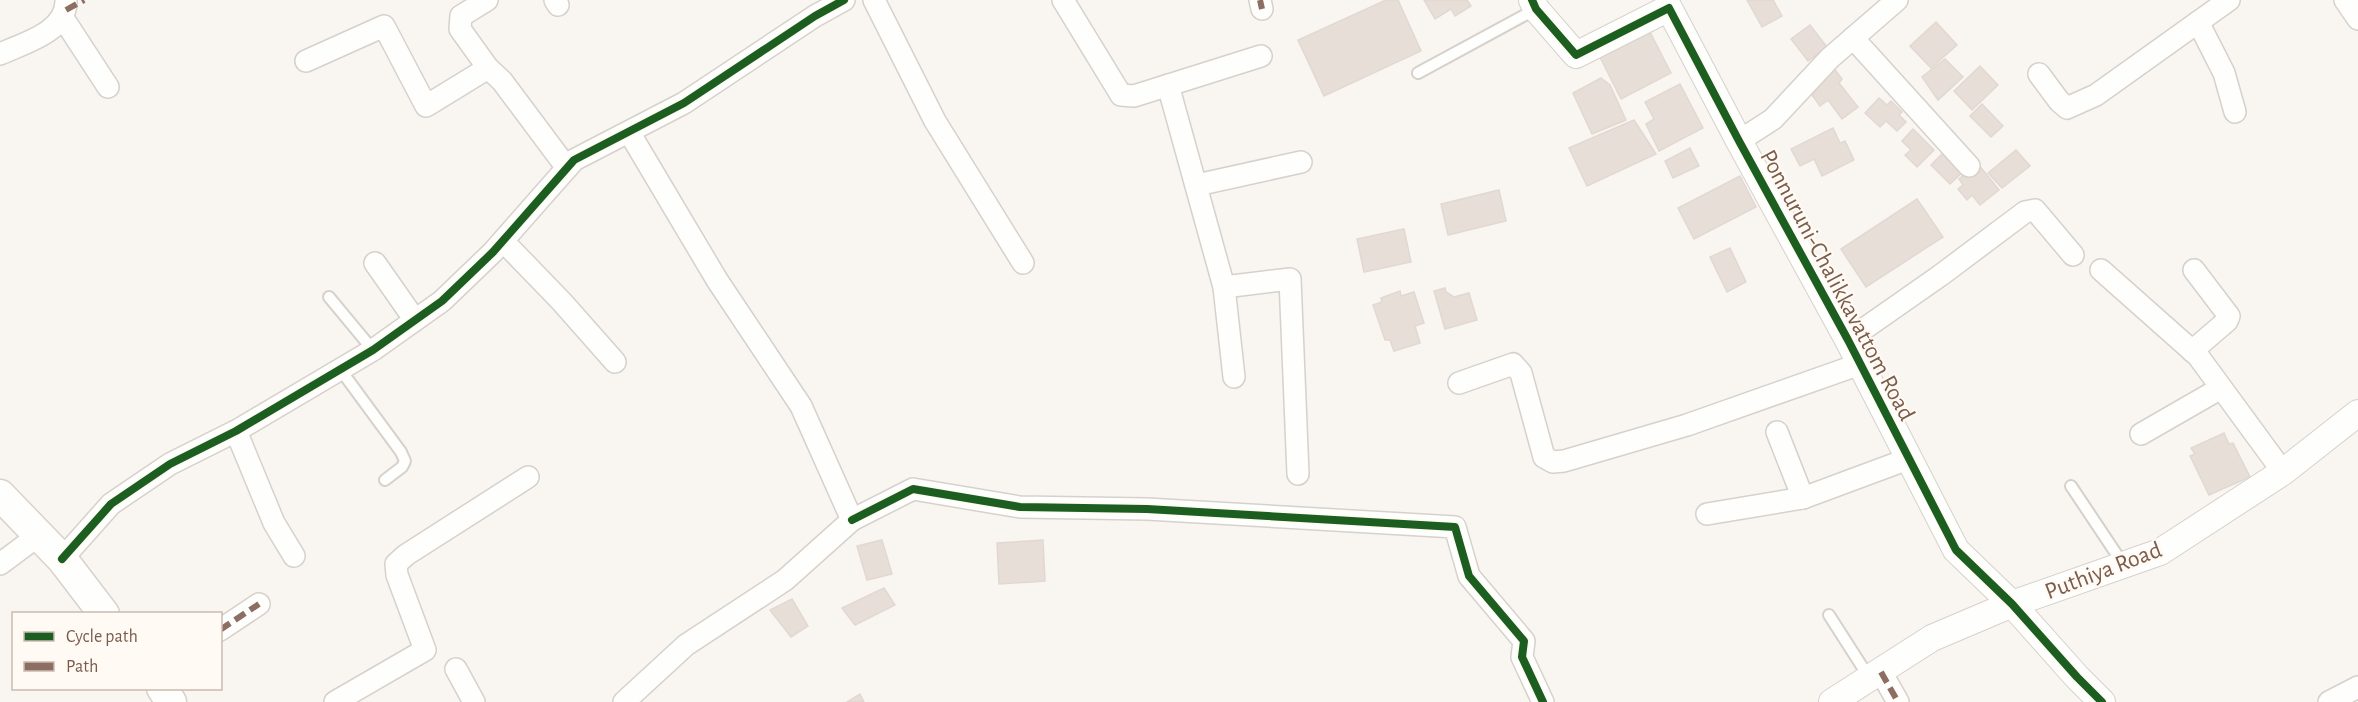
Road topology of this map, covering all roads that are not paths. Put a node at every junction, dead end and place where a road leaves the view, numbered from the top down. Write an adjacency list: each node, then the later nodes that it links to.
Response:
1 (487, 0): 16 (street)
2 (844, 0): 22 (street)
3 (873, 0): 31 (street)
4 (1063, 0): 19 (street)
5 (1896, 0): 12 (street)
6 (2229, 0): 11 (street)
7 (2345, 0): 10 (street)
8 (1534, 4): 17 (lane); 23 (street, Ponnuruni-Chalikkavattom Road)
9 (70, 7): 13 (street); 20 (street)
10 (2358, 19)
11 (2198, 22): 18 (street); 21 (street)
12 (1853, 38): 23 (street); 25 (street)
13 (0, 54)
14 (1261, 56): 19 (street)
15 (306, 61): 16 (street)
16 (488, 68): 26 (street)
17 (1418, 73)
18 (2039, 74)
19 (1168, 85): 27 (street)
20 (108, 87)
21 (2235, 112)
22 (629, 132): 26 (street); 59 (street)
23 (1739, 141): 37 (street, Ponnuruni-Chalikkavattom Road)
24 (1301, 162): 27 (street)
25 (1969, 166)
26 (567, 168): 28 (street)
27 (1197, 185): 34 (street)
28 (503, 241): 36 (street); 40 (street)
29 (2073, 255): 37 (street)
30 (375, 263): 36 (street)
31 (1023, 263)
32 (2101, 270): 39 (street)
33 (2194, 270): 39 (street)
34 (1224, 287): 43 (street); 52 (street)
35 (329, 297): 38 (lane)
36 (415, 320): 38 (street)
37 (1848, 340): 41 (street, Ponnuruni-Chalikkavattom Road)
38 (373, 350): 42 (street)
39 (2192, 351): 45 (street)
40 (615, 362)
41 (1860, 364): 44 (street); 50 (street, Ponnuruni-Chalikkavattom Road)
42 (340, 369): 47 (street); 54 (lane)
43 (1234, 377)
44 (1459, 383)
45 (2221, 388): 49 (street); 51 (street)
46 (2358, 412): 51 (street, Puthiya Road)
47 (236, 431): 61 (street); 62 (street)
48 (1777, 432): 57 (street)
49 (2141, 434)
50 (1908, 459): 57 (street); 66 (street, Ponnuruni-Chalikkavattom Road)
51 (2283, 472): 64 (street, Puthiya Road)
52 (1298, 474)
53 (528, 477): 73 (street)
54 (385, 480)
55 (2071, 486): 64 (lane)
56 (0, 495): 60 (main road)
57 (1803, 498): 58 (street)
58 (1707, 514)
59 (852, 520): 75 (street); 76 (street)
60 (39, 535): 62 (main road); 63 (street)
61 (294, 556)
62 (62, 559): 67 (main road)
63 (0, 564)
64 (2123, 565): 66 (street, Puthiya Road)
65 (259, 604): 69 (street)
66 (2012, 604): 71 (street, Puthiya Road); 79 (street, Ponnuruni-Chalikkavattom Road)
67 (102, 612)
68 (1829, 615): 71 (lane)
69 (222, 629)
70 (456, 669): 74 (street)
71 (1876, 675): 77 (street, Puthiya Road); 78 (street)
72 (2358, 687): 80 (street)
73 (335, 702)
74 (474, 702)
75 (624, 702)
76 (1543, 702)
77 (1832, 702)
78 (1898, 702)
79 (2102, 702)
80 (2329, 702)

